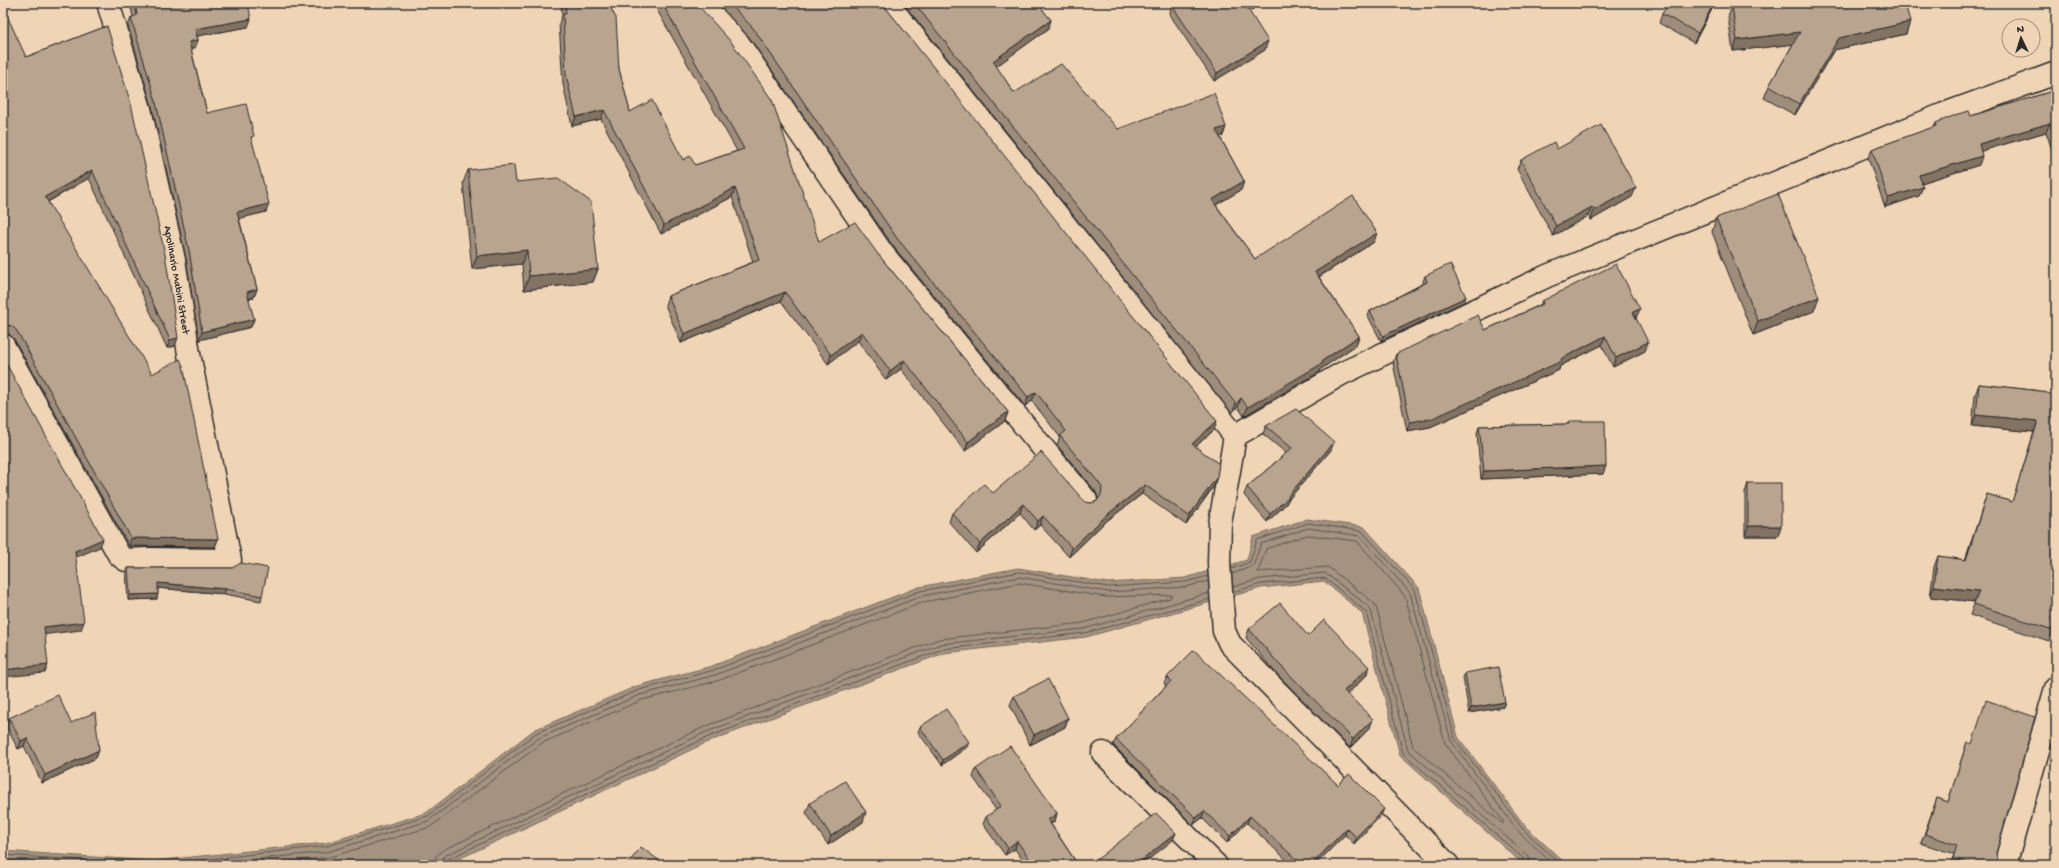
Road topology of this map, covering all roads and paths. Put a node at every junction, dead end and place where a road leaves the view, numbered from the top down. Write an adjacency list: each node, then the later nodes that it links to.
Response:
1 (108, 3): 5 (street, Apolinario Mabini Street)
2 (701, 3): 7 (street)
3 (887, 3): 6 (street)
4 (2056, 73): 6 (street)
5 (3, 345)
6 (1235, 436): 11 (street)
7 (1086, 500)
8 (2056, 688): 12 (street)
9 (1103, 753): 10 (street)
10 (1216, 865)
11 (1448, 865)
12 (2005, 865)

